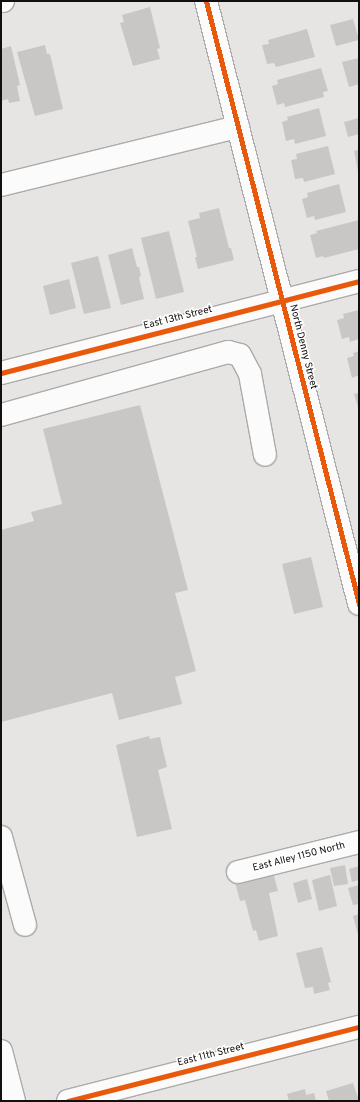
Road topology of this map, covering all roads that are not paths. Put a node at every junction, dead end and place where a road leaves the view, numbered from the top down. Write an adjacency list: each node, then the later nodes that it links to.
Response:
1 (206, 1): 2 (street, North Denny Street)
2 (238, 126): 3 (street); 5 (street, North Denny Street)
3 (1, 185)
4 (359, 281): 5 (street, East 13th Street)
5 (282, 300): 6 (street, East 13th Street); 9 (street, North Denny Street)
6 (1, 373)
7 (1, 415): 8 (street)
8 (265, 455)
9 (359, 604)
10 (1, 837): 13 (street)
11 (359, 842): 12 (street, East Alley 1150 North)
12 (238, 872)
13 (25, 925)
14 (359, 1027): 17 (street, East 11th Street)
15 (1, 1051): 16 (street)
16 (14, 1101)
17 (68, 1101)

